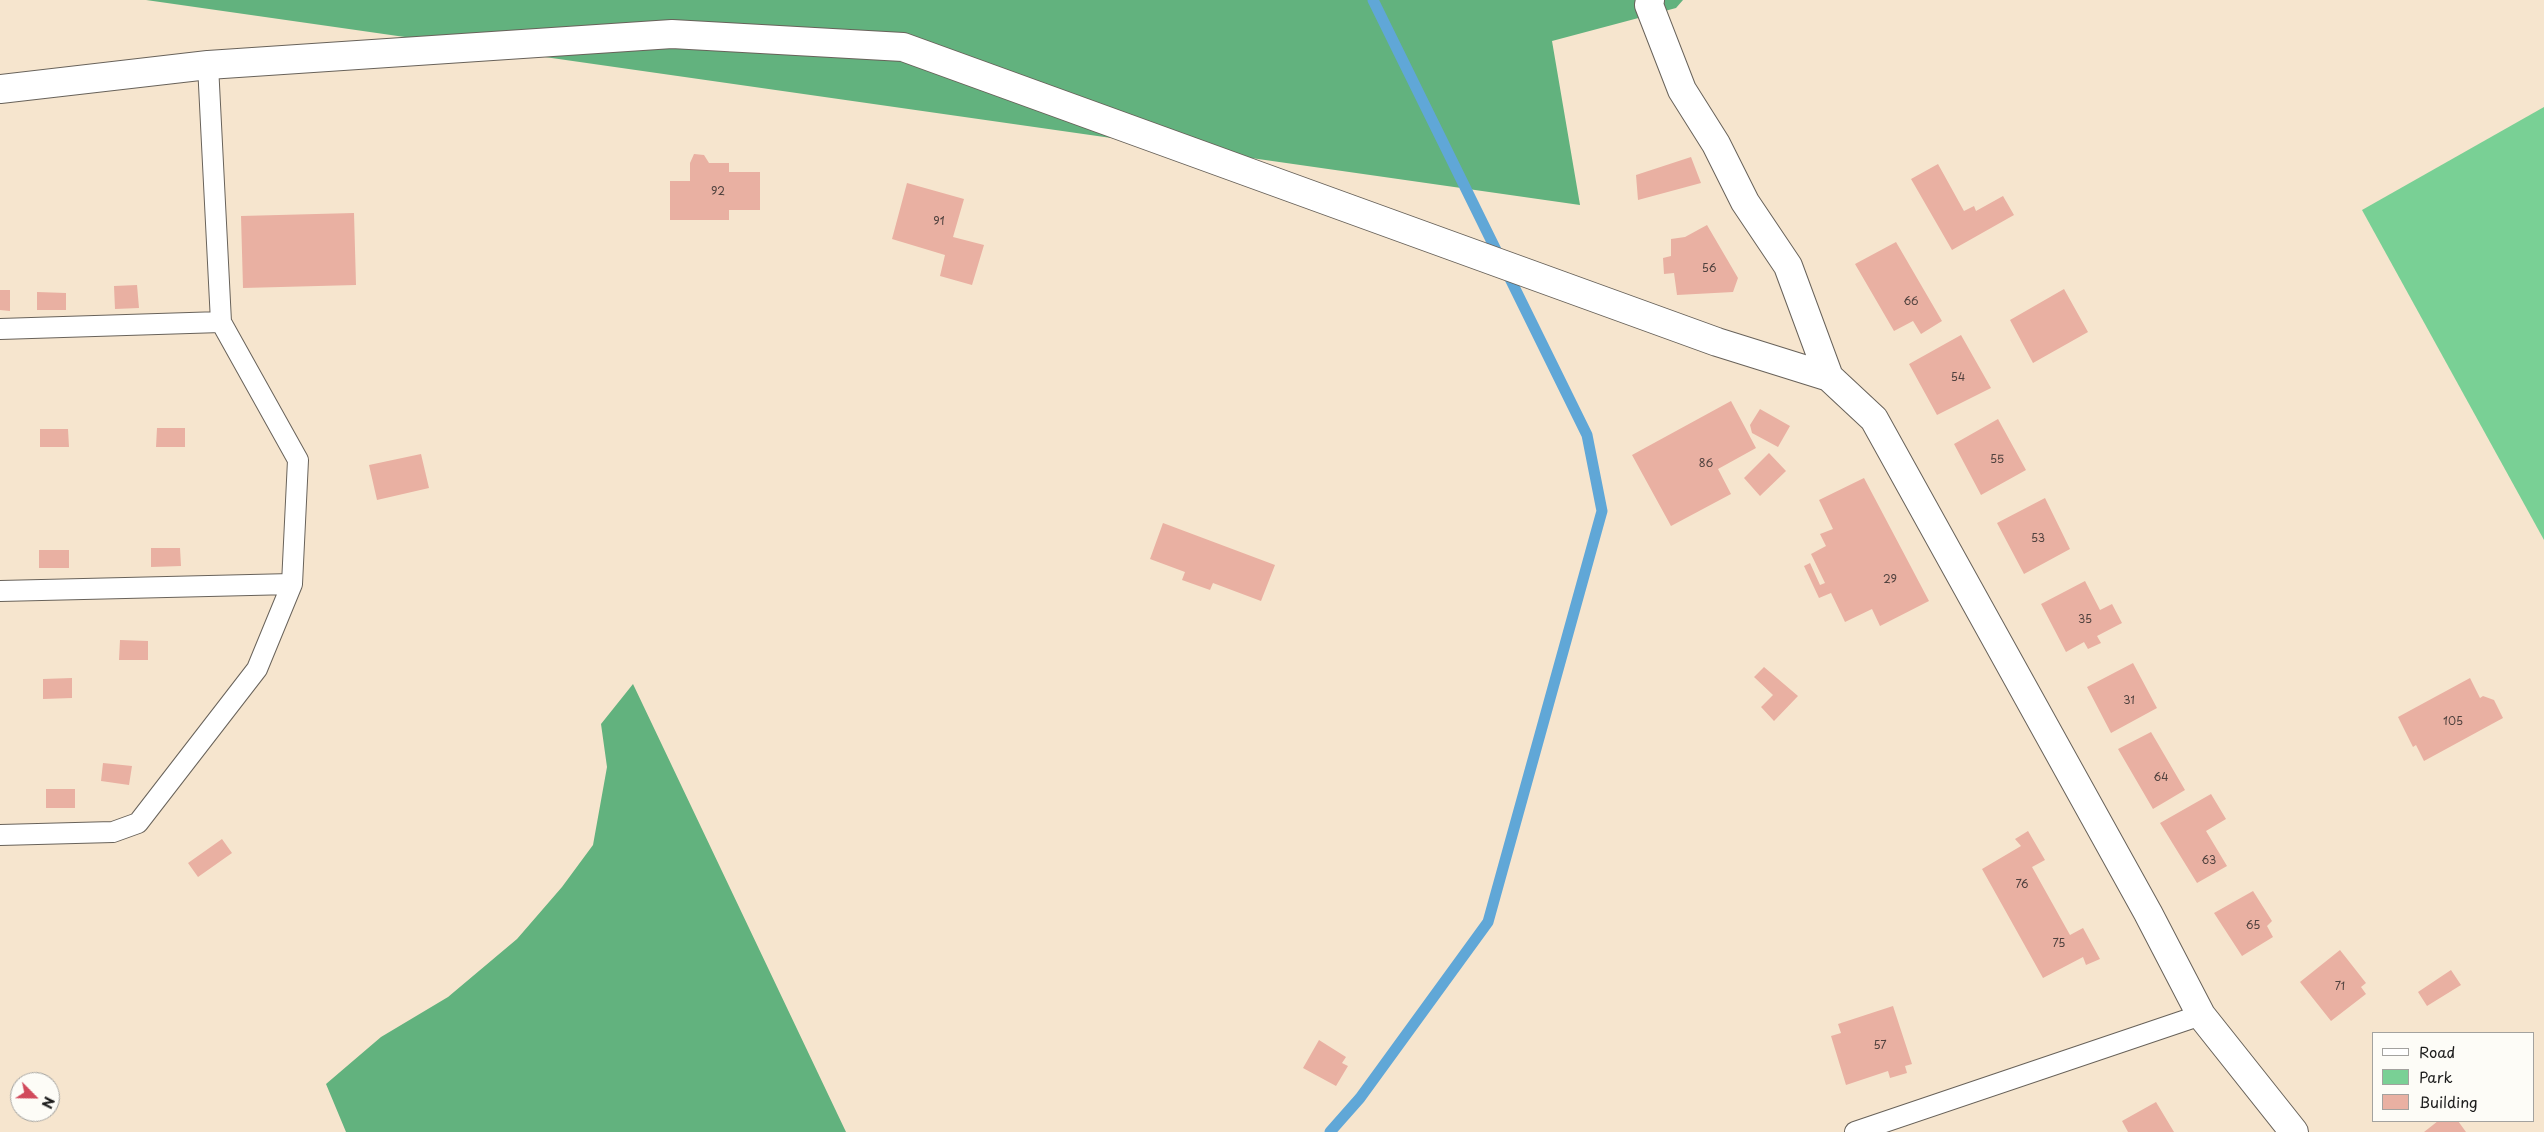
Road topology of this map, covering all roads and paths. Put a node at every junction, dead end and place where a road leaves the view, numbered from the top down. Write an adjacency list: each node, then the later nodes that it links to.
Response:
1 (1650, 0): 6 (street)
2 (208, 65): 3 (street); 4 (lane); 6 (street)
3 (0, 89)
4 (221, 322): 5 (lane); 7 (lane)
5 (0, 329)
6 (1829, 377): 10 (street)
7 (292, 584): 8 (lane); 9 (lane)
8 (0, 591)
9 (0, 835)
10 (2201, 1015): 11 (lane); 12 (street)
11 (1855, 1132)
12 (2294, 1132)

